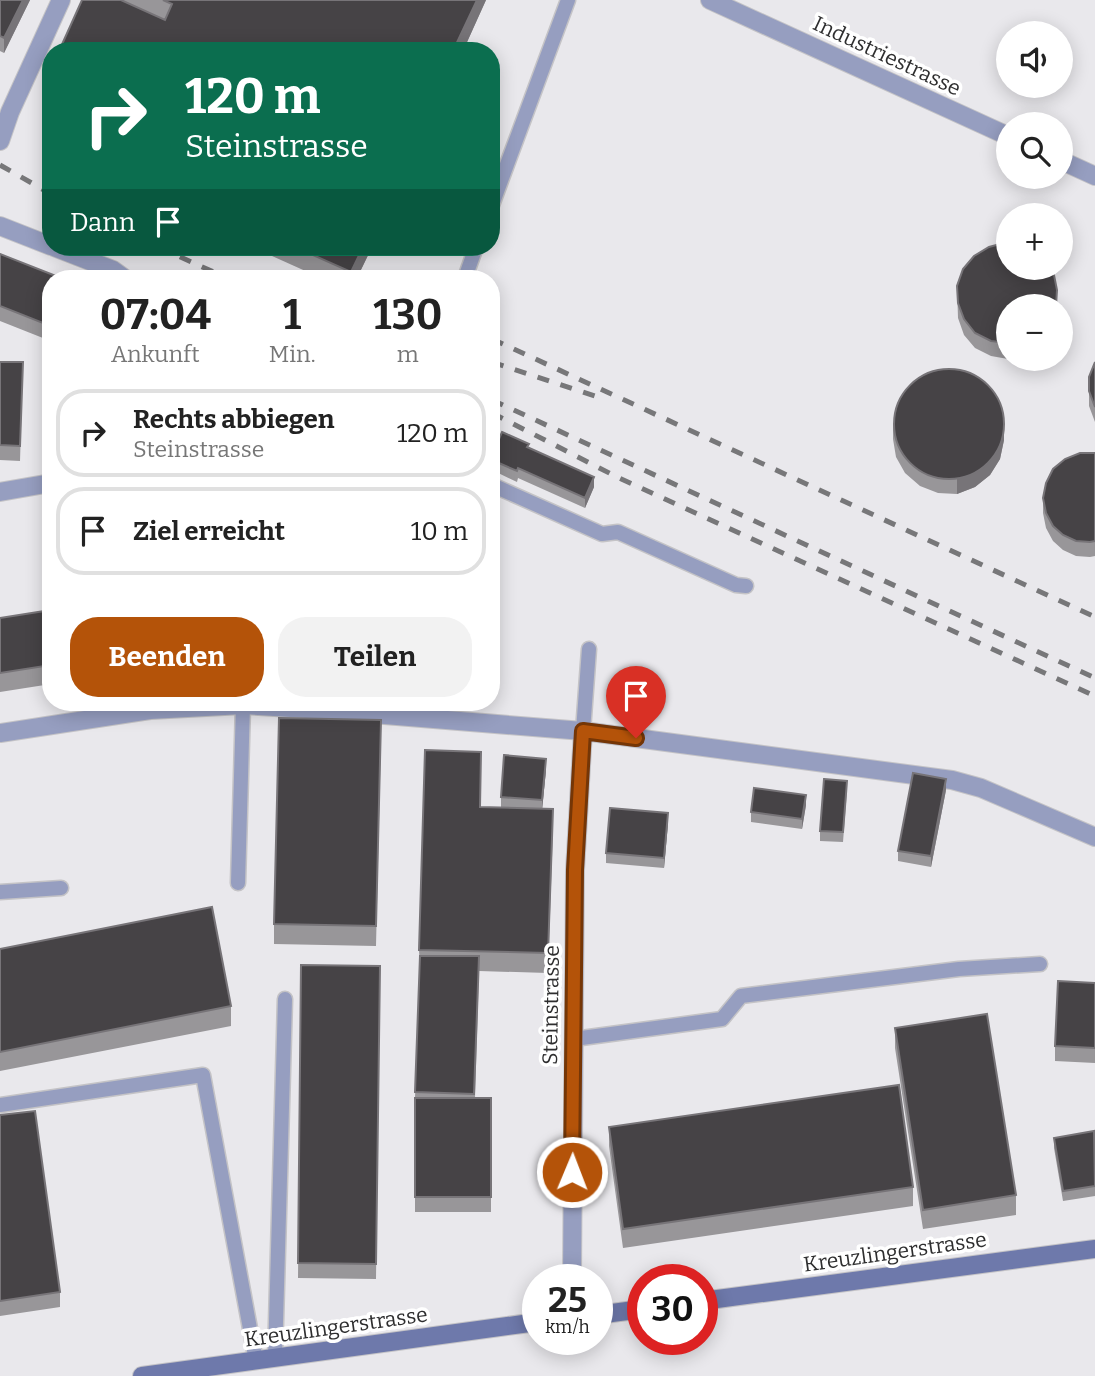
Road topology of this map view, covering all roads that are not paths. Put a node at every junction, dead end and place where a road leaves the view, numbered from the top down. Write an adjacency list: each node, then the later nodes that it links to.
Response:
1 (61, 0): 5 (street)
2 (568, 0): 10 (lane)
3 (710, 0): 6 (street, Industriestrasse)
4 (42, 42): 7 (street)
5 (42, 42)
6 (996, 131)
7 (0, 141)
8 (1073, 166): 9 (street)
9 (1095, 176)
10 (500, 183)
11 (0, 226): 12 (street)
12 (42, 242)
13 (77, 256): 14 (street)
14 (113, 270)
15 (42, 485): 17 (street)
16 (500, 489): 18 (lane)
17 (0, 492)
18 (746, 586)
19 (589, 649): 25 (lane)
20 (87, 711): 24 (street)
21 (143, 711): 24 (street)
22 (243, 711): 28 (lane)
23 (335, 711): 25 (street)
24 (73, 721): 26 (street)
25 (583, 731): 27 (street); 33 (street, Steinstrasse)
26 (0, 733)
27 (1095, 837)
28 (238, 883)
29 (61, 888): 30 (lane)
30 (0, 892)
31 (1041, 964): 33 (lane)
32 (285, 999): 39 (lane)
33 (574, 1038): 36 (street, Steinstrasse)
34 (0, 1105): 40 (lane)
35 (1095, 1249): 37 (street, Kreuzlingerstrasse)
36 (572, 1264)
37 (718, 1299)
38 (522, 1324): 39 (street, Kreuzlingerstrasse)
39 (275, 1358): 40 (street, Kreuzlingerstrasse)
40 (256, 1361): 41 (street, Kreuzlingerstrasse)
41 (142, 1376)

